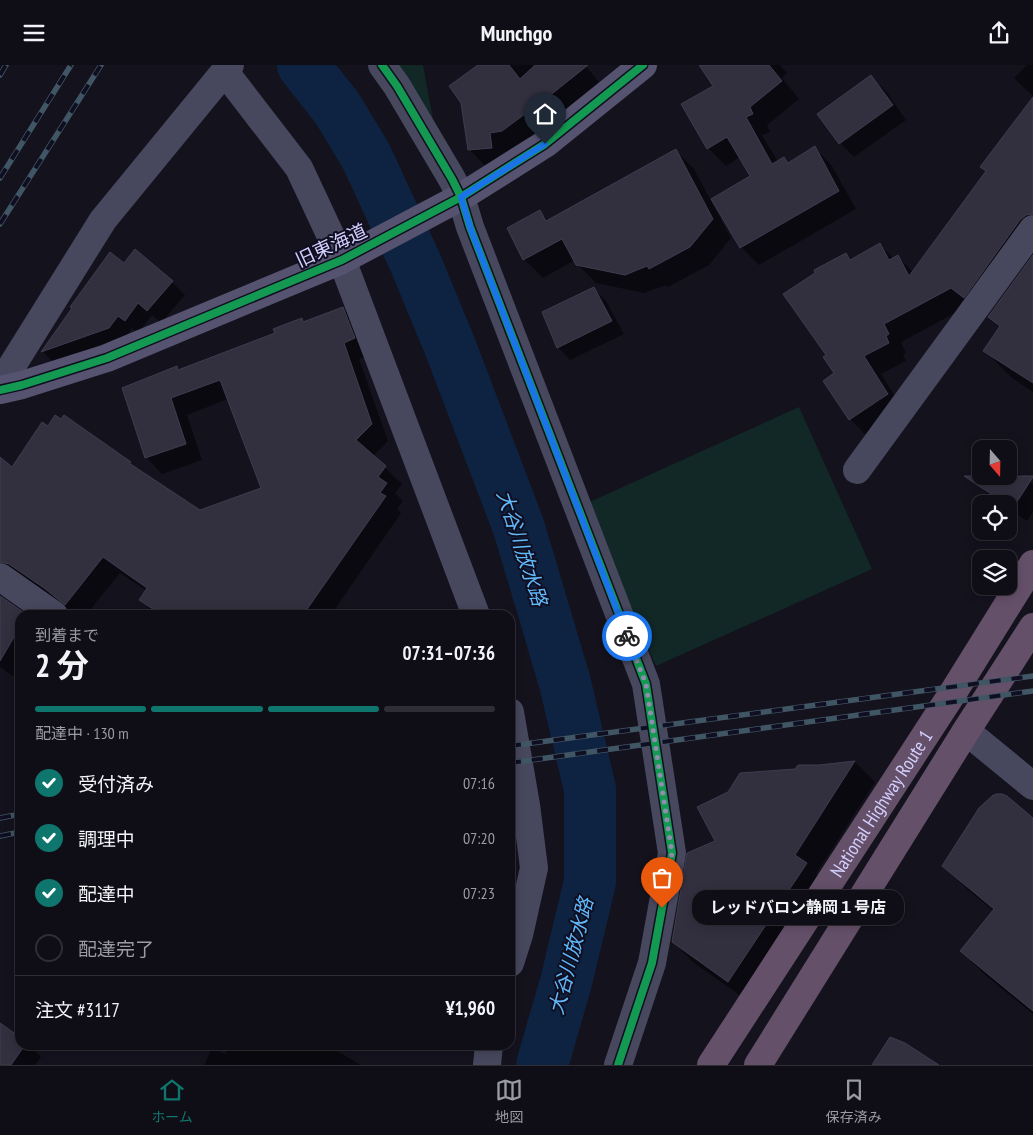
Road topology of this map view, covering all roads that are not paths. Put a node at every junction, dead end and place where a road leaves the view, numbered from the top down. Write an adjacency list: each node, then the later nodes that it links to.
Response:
1 (382, 65): 4 (street)
2 (643, 65): 4 (street, 旧東海道)
3 (228, 69): 6 (street); 7 (street)
4 (461, 197): 6 (street, 旧東海道); 21 (street)
5 (1033, 229): 9 (street)
6 (342, 260): 8 (street, 旧東海道); 13 (street)
7 (0, 385)
8 (0, 390)
9 (857, 470)
10 (1033, 564): 22 (highway, National Highway Route 1)
11 (0, 577): 12 (street)
12 (47, 610)
13 (474, 610)
14 (1033, 627): 15 (highway, National Highway Route 1)
15 (966, 731): 17 (street); 23 (highway, National Highway Route 1)
16 (515, 741): 18 (street)
17 (1033, 786)
18 (515, 947)
19 (488, 1050): 20 (street)
20 (487, 1065)
21 (618, 1065)
22 (711, 1065)
23 (758, 1065)

